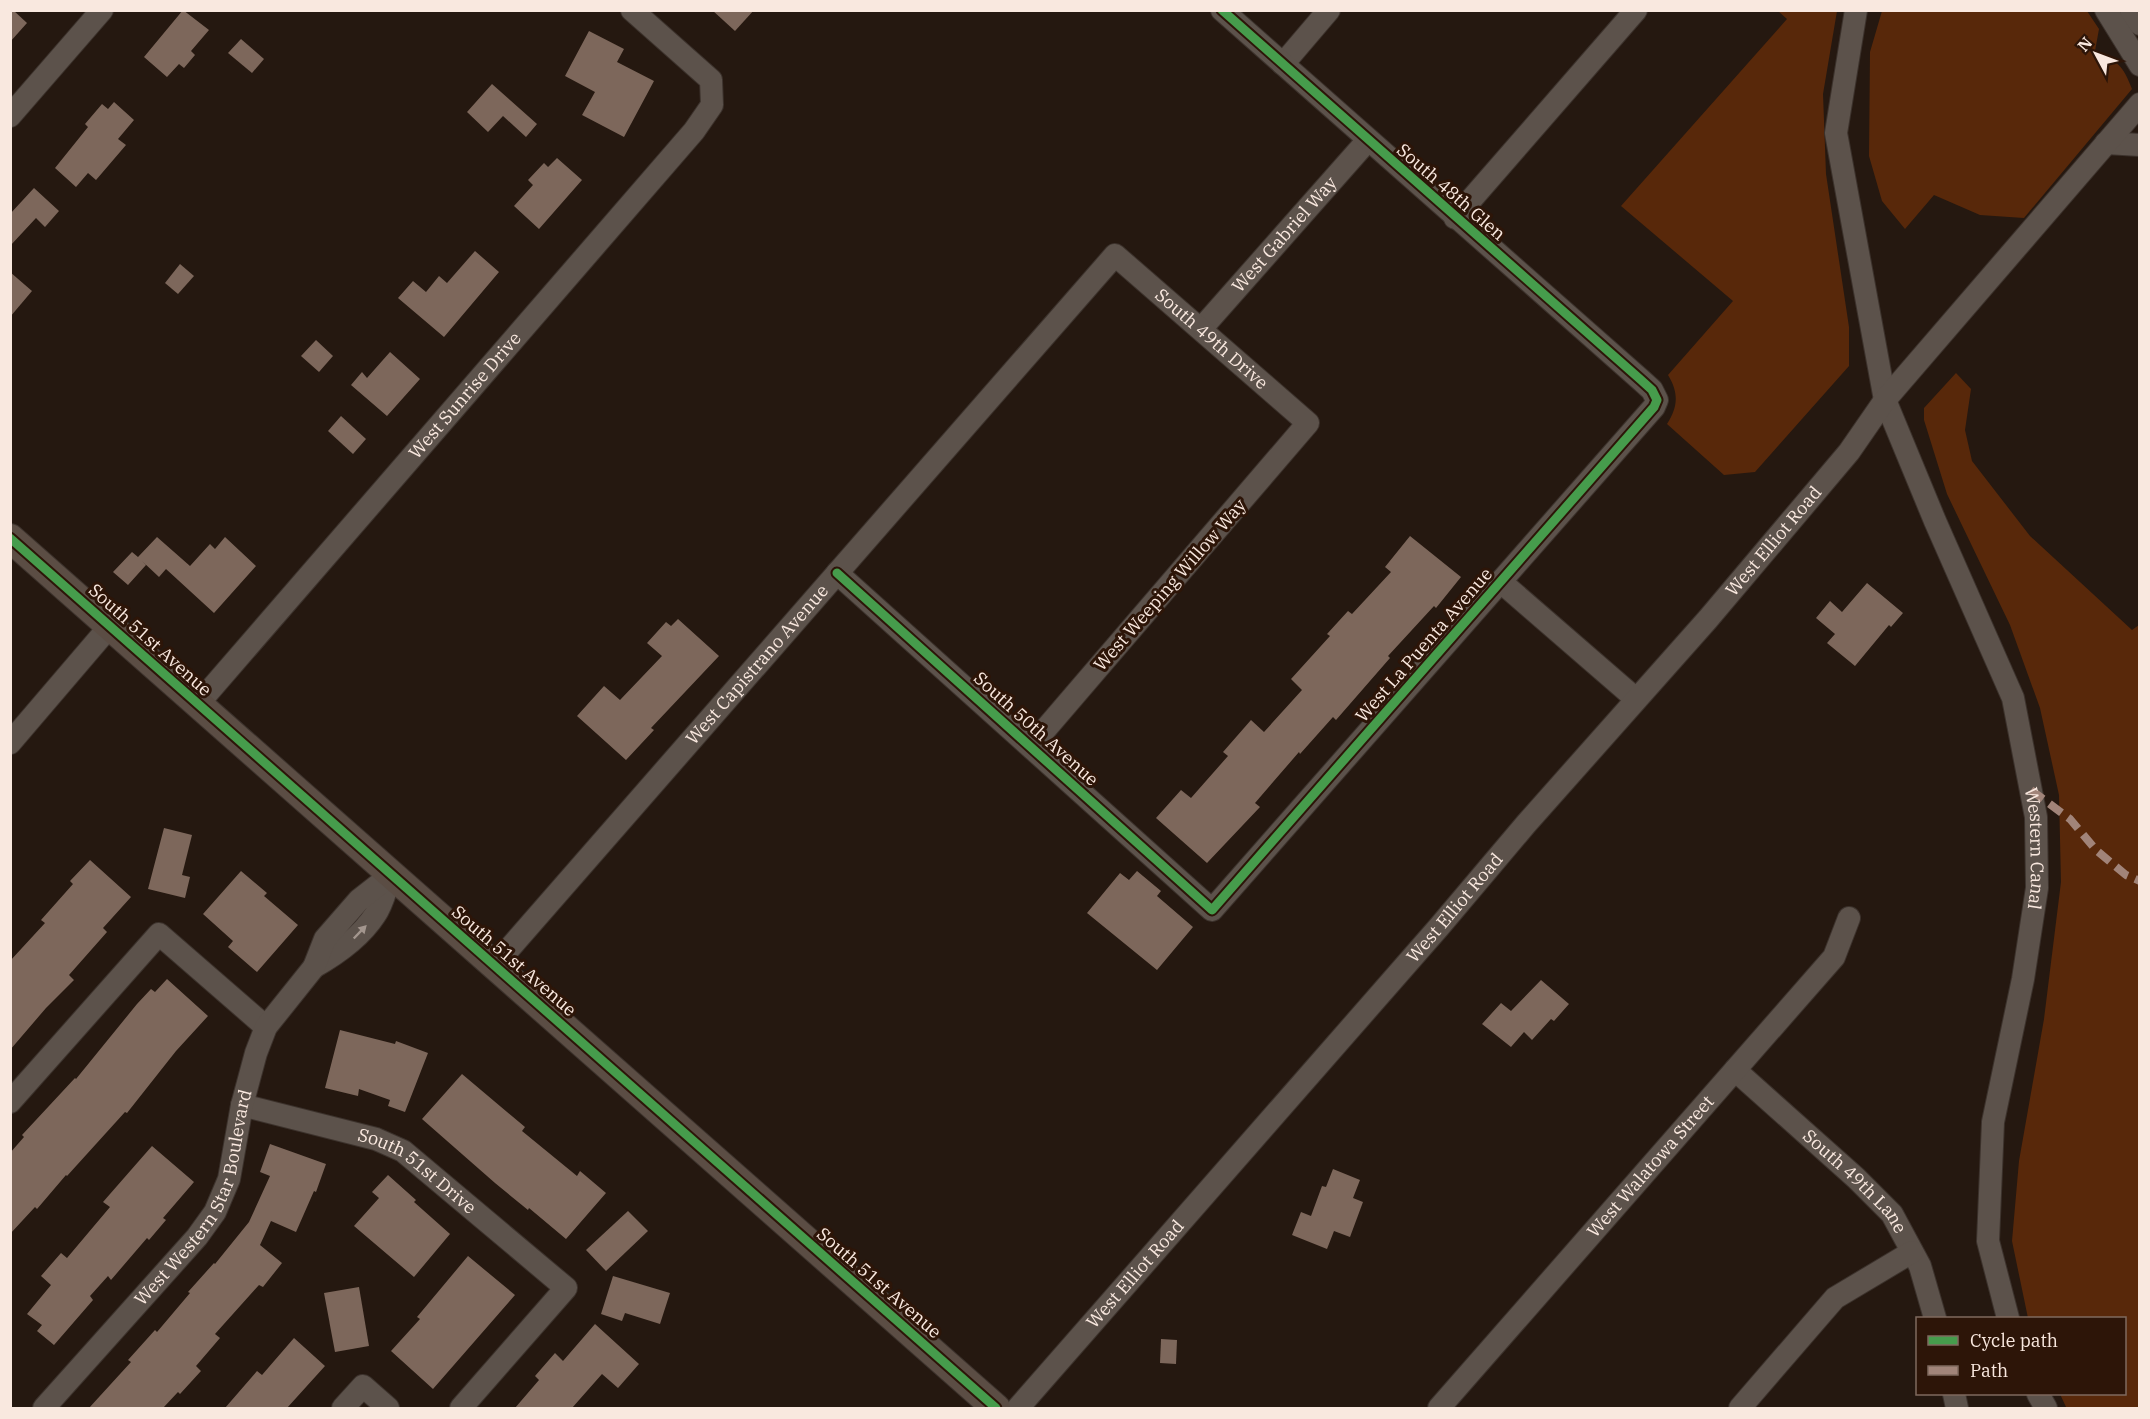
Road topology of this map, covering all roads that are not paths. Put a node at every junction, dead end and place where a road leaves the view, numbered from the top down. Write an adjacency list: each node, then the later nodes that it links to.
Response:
1 (102, 10): 13 (street)
2 (632, 10): 28 (street, West Sunrise Drive)
3 (1222, 10): 10 (street, South 48th Glen)
4 (1329, 10): 10 (street)
5 (1636, 10): 17 (street)
6 (1856, 10): 21 (street)
7 (2106, 10): 11 (street)
8 (2132, 10): 9 (street)
9 (2139, 24)
10 (1283, 64): 14 (street, South 48th Glen)
11 (2139, 65)
12 (2139, 104): 15 (street, West Elliot Road)
13 (10, 116)
14 (1368, 140): 17 (street, South 48th Glen); 19 (street, West Gabriel Way)
15 (2106, 143): 16 (street); 21 (street, West Elliot Road)
16 (2139, 145)
17 (1455, 218): 20 (street, South 48th Glen)
18 (1115, 255): 19 (street, South 49th Drive); 24 (street, West Capistrano Avenue)
19 (1201, 329): 22 (street, South 49th Drive)
20 (1657, 399): 25 (street, West La Puenta Avenue)
21 (1885, 400): 27 (street, West Elliot Road); 41 (street, Western Canal)
22 (1308, 423): 30 (street, West Weeping Willow Way)
23 (10, 538): 26 (main road, South 51st Avenue)
24 (837, 573): 30 (street, South 50th Avenue); 34 (street, West Capistrano Avenue)
25 (1501, 582): 27 (street); 32 (street, West La Puenta Avenue)
26 (110, 626): 28 (main road, South 51st Avenue); 29 (street)
27 (1636, 699): 47 (street, West Elliot Road)
28 (198, 704): 31 (main road, South 51st Avenue)
29 (10, 743)
30 (1031, 746): 32 (street, South 50th Avenue)
31 (391, 875): 34 (main road, South 51st Avenue); 35 (street, West Western Star Boulevard)
32 (1212, 910)
33 (1849, 918): 36 (street, West Walatowa Street)
34 (494, 966): 46 (main road, South 51st Avenue)
35 (266, 1027): 37 (street); 38 (street, West Western Star Boulevard)
36 (1735, 1070): 39 (street, South 49th Lane); 48 (street, West Walatowa Street)
37 (10, 1102)
38 (242, 1105): 42 (street, West Western Star Boulevard); 45 (street, South 51st Drive)
39 (1912, 1252): 40 (street, South 49th Lane); 49 (street)
40 (1935, 1317)
41 (2008, 1317)
42 (44, 1408)
43 (343, 1408): 44 (street)
44 (388, 1408)
45 (461, 1408)
46 (996, 1408)
47 (1018, 1408)
48 (1439, 1408)
49 (1740, 1408)

